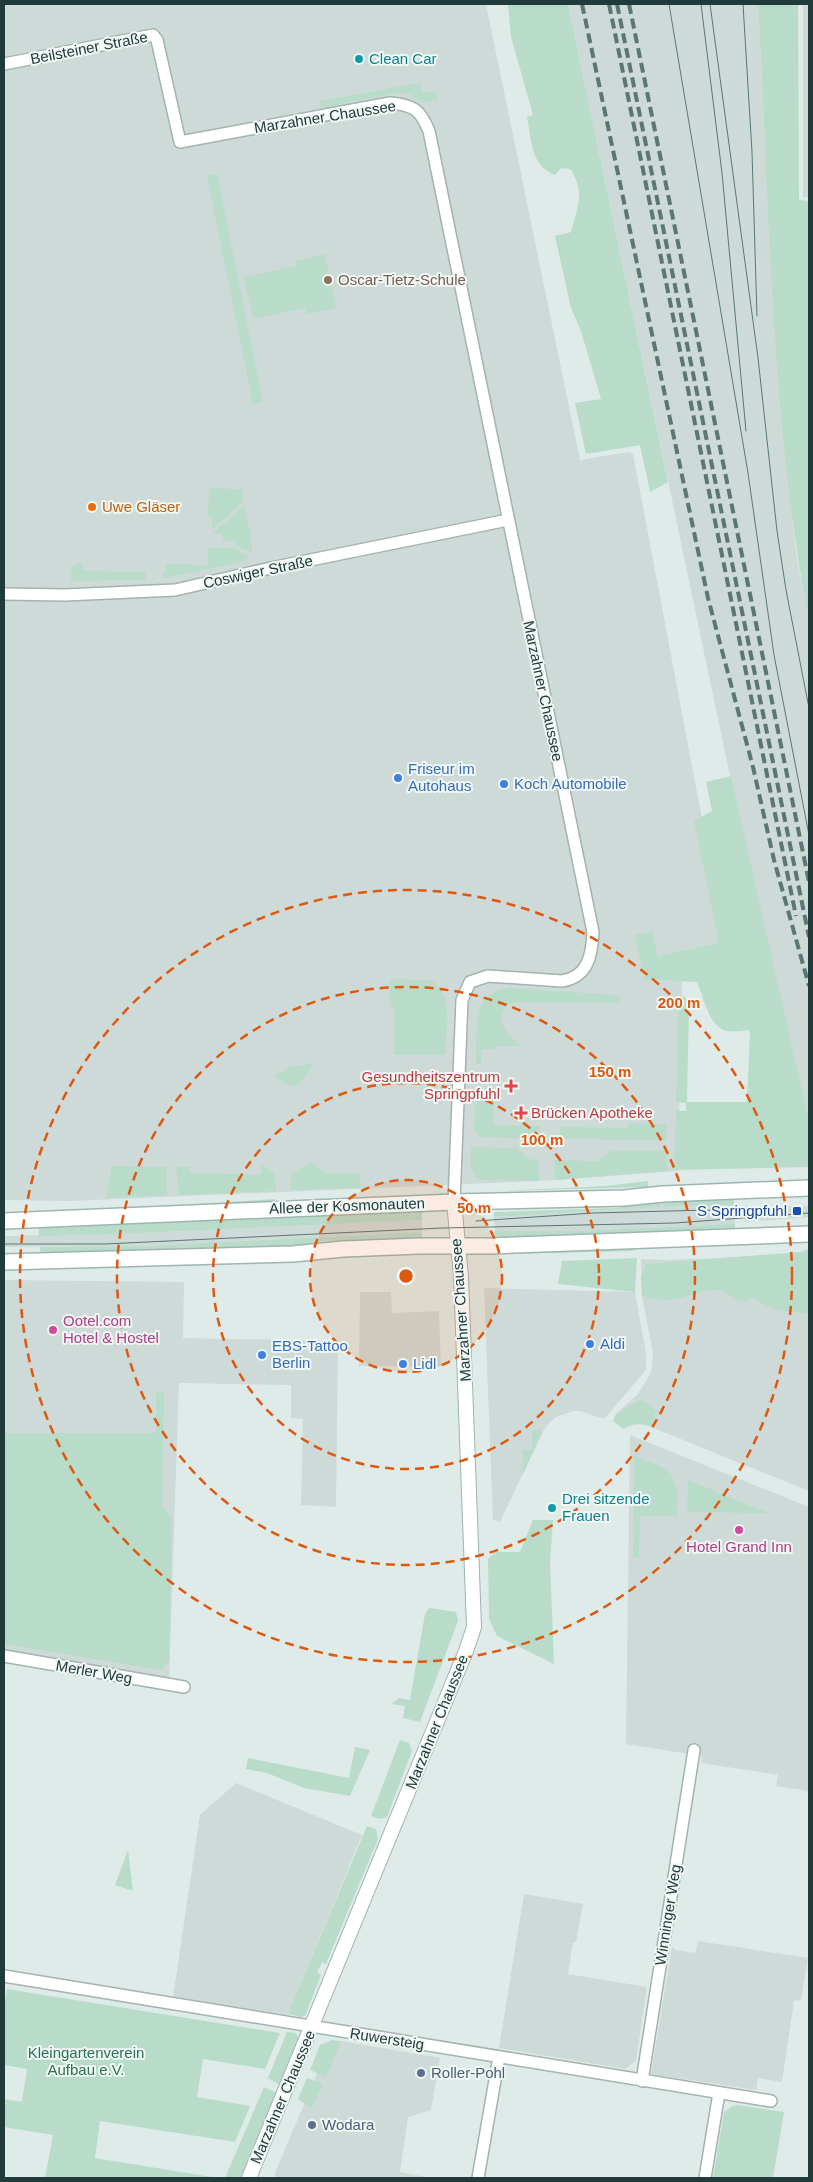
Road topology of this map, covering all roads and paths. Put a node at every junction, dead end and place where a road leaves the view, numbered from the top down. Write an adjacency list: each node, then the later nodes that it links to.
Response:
1 (4, 64): 2 (street, Beilsteiner Straße)
2 (180, 142): 3 (street, Marzahner Chaussee)
3 (508, 520): 4 (street, Coswiger Straße); 6 (street, Marzahner Chaussee)
4 (4, 594)
5 (809, 1188): 6 (main road, Allee der Kosmonauten)
6 (454, 1202): 7 (main road, Allee der Kosmonauten); 9 (street, Marzahner Chaussee)
7 (4, 1221)
8 (809, 1234): 9 (main road)
9 (458, 1246): 10 (main road); 15 (street, Marzahner Chaussee)
10 (4, 1262)
11 (4, 1656): 12 (street, Merler Weg)
12 (184, 1687)
13 (694, 1750): 17 (street, Winninger Weg)
14 (4, 1976): 15 (street, Ruwersteig)
15 (312, 2027): 16 (street, Ruwersteig); 20 (street, Marzahner Chaussee)
16 (499, 2057): 17 (street, Ruwersteig); 21 (street)
17 (642, 2080): 18 (street, Ruwersteig)
18 (719, 2093): 19 (street, Ruwersteig); 22 (street)
19 (771, 2101)
20 (249, 2178)
21 (478, 2178)
22 (705, 2178)

